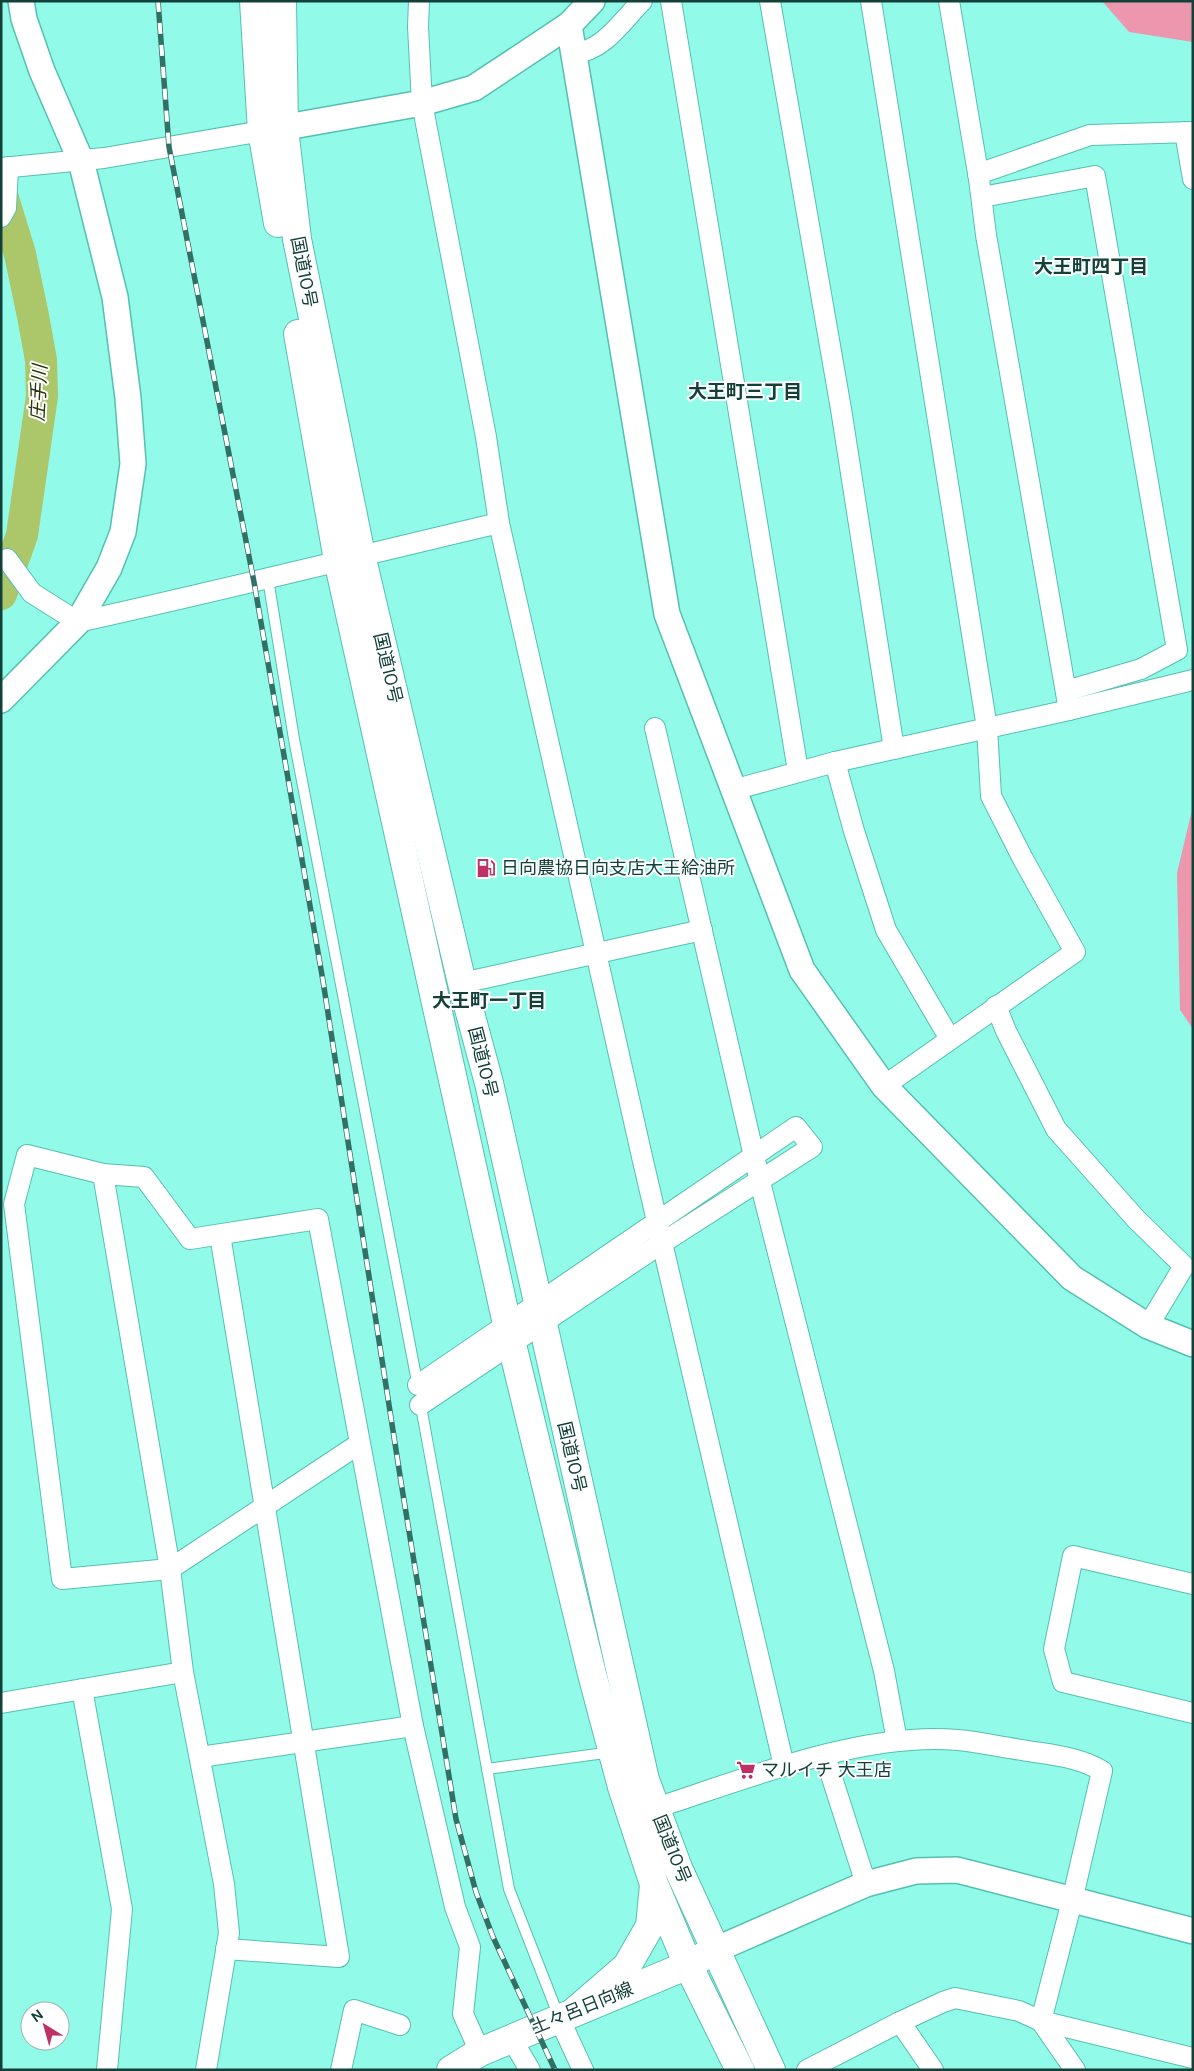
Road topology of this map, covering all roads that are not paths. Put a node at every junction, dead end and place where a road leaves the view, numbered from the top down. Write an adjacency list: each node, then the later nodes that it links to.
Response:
1 (21, 1): 16 (street)
2 (254, 1): 14 (main road, 国道10号)
3 (282, 1): 14 (main road, 国道10号)
4 (419, 1): 13 (street)
5 (592, 1): 11 (street)
6 (642, 1): 12 (street)
7 (671, 1): 34 (street)
8 (770, 1): 32 (street)
9 (870, 1): 31 (street)
10 (949, 1): 18 (street)
11 (569, 25): 12 (street); 13 (street)
12 (574, 52): 35 (street)
13 (422, 103): 14 (street); 22 (street)
14 (273, 130): 16 (street); 23 (main road, 国道10号)
15 (1189, 132): 18 (street); 19 (street)
16 (81, 161): 17 (street); 26 (street)
17 (11, 167): 21 (street)
18 (978, 174): 20 (street)
19 (1193, 179)
20 (982, 197): 29 (street); 29 (street)
21 (3, 211)
22 (499, 523): 23 (street); 37 (street)
23 (350, 558): 25 (street); 38 (main road, 国道10号); 50 (main road, 国道10号)
24 (7, 559): 26 (street)
25 (268, 579): 26 (street); 52 (lane)
26 (78, 622): 28 (street)
27 (1193, 680): 29 (street)
28 (1, 700)
29 (1067, 701): 31 (street)
30 (655, 728): 36 (street)
31 (988, 728): 32 (street); 39 (street)
32 (894, 749): 33 (street)
33 (835, 762): 34 (street); 40 (street)
34 (798, 771): 35 (street)
35 (733, 790): 41 (street)
36 (702, 930): 37 (street); 42 (street)
37 (597, 954): 38 (street); 45 (street)
38 (462, 983): 48 (main road, 国道10号)
39 (996, 1006): 40 (street); 49 (street)
40 (950, 1039): 41 (street)
41 (884, 1086): 49 (street)
42 (754, 1157): 44 (street); 44 (street); 45 (street)
43 (103, 1174): 46 (street); 56 (street); 56 (street)
44 (760, 1182): 47 (street); 63 (street)
45 (657, 1222): 47 (street); 48 (street)
46 (220, 1235): 54 (street); 55 (street)
47 (662, 1243): 48 (street); 68 (street)
48 (540, 1313): 50 (street); 70 (main road, 国道10号)
49 (1148, 1326): 51 (street)
50 (510, 1334): 52 (street); 53 (street); 65 (main road, 国道10号)
51 (1193, 1344)
52 (418, 1385): 53 (lane)
53 (420, 1405): 69 (lane)
54 (359, 1444): 55 (street); 62 (street)
55 (264, 1506): 56 (street); 64 (street)
56 (170, 1569): 58 (street)
57 (1193, 1584): 61 (street)
58 (183, 1672): 59 (street); 67 (street)
59 (82, 1689): 60 (street); 85 (street)
60 (1, 1703)
61 (1193, 1713)
62 (413, 1726): 64 (street); 83 (street)
63 (897, 1741): 66 (street); 73 (street)
64 (305, 1743): 67 (street); 75 (street)
65 (613, 1752): 69 (lane); 71 (main road, 国道10号)
66 (825, 1756): 68 (street); 72 (street)
67 (200, 1757): 75 (street)
68 (784, 1766): 70 (street)
69 (487, 1769): 78 (lane)
70 (656, 1808): 76 (main road, 国道10号)
71 (654, 1884): 77 (main road, 国道10号); 78 (main road)
72 (866, 1884): 73 (street); 76 (street)
73 (1072, 1901): 74 (street); 80 (street)
74 (1193, 1931)
75 (226, 1949): 86 (street)
76 (715, 1950): 77 (main road, 土々呂日向線); 92 (main road, 国道10号)
77 (688, 1965): 78 (main road, 土々呂日向線); 91 (main road, 国道10号)
78 (567, 2015): 82 (main road, 土々呂日向線); 90 (street)
79 (900, 2022): 80 (street); 93 (street); 94 (street)
80 (1041, 2022): 84 (street); 95 (street)
81 (400, 2025): 87 (street)
82 (511, 2038): 83 (main road, 土々呂日向線); 89 (street)
83 (480, 2052): 88 (main road, 土々呂日向線)
84 (1193, 2058)
85 (107, 2070)
86 (206, 2070)
87 (341, 2070)
88 (451, 2070)
89 (530, 2070)
90 (583, 2070)
91 (740, 2070)
92 (770, 2070)
93 (807, 2070)
94 (932, 2070)
95 (1075, 2070)

